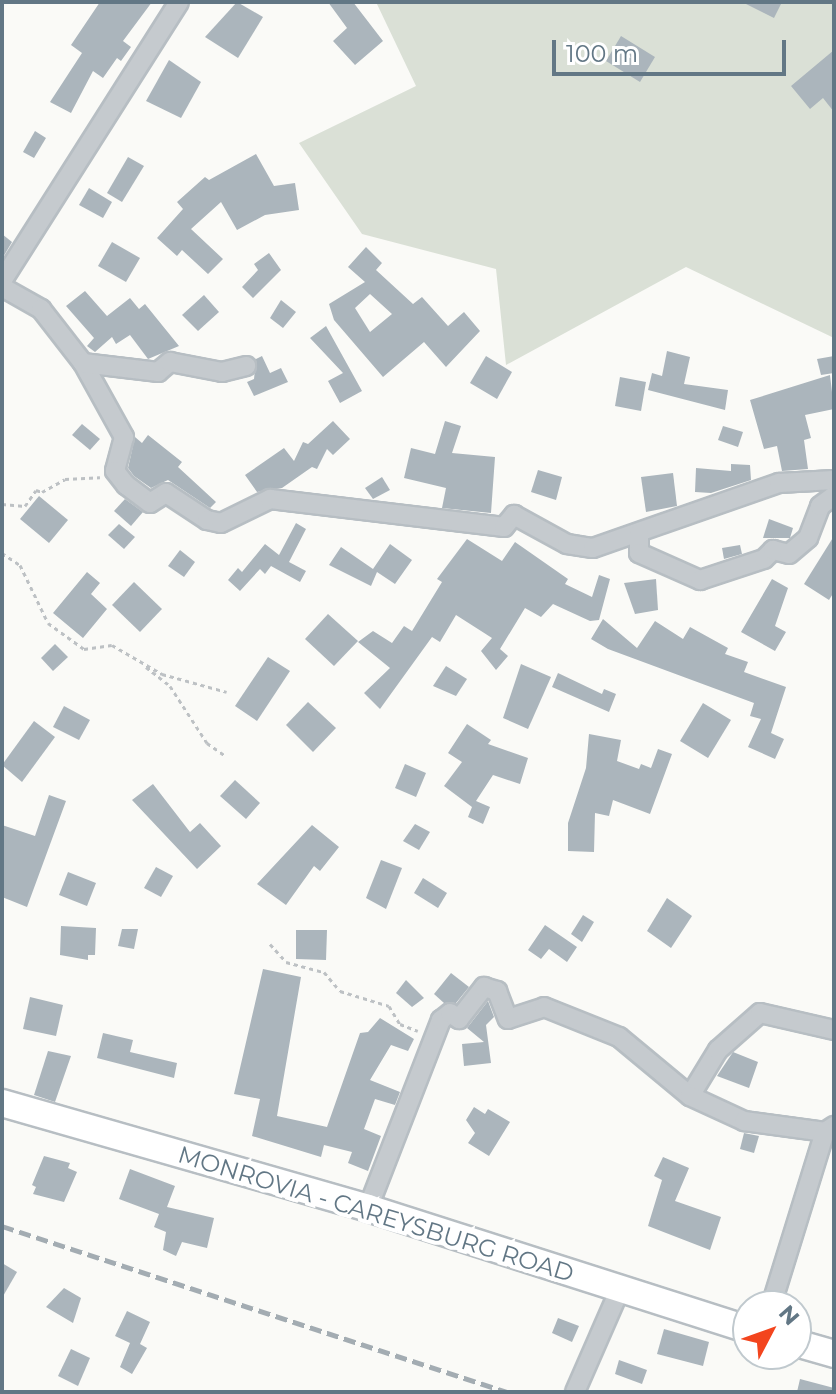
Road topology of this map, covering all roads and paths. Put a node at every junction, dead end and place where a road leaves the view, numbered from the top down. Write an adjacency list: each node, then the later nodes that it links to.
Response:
1 (175, 4): 2 (street)
2 (2, 284): 3 (street)
3 (83, 363): 4 (street); 9 (street)
4 (246, 366)
5 (107, 478): 8 (path)
6 (834, 480): 9 (street)
7 (834, 496): 9 (street)
8 (2, 504)
9 (639, 534)
10 (2, 553): 11 (path)
11 (137, 660): 12 (path); 13 (path)
12 (227, 692)
13 (224, 755)
14 (270, 944): 16 (path)
15 (834, 1030): 17 (street)
16 (418, 1043)
17 (690, 1096): 19 (street); 20 (street)
18 (2, 1103): 20 (main road, MONROVIA - CAREYSBURG ROAD)
19 (829, 1129): 22 (street)
20 (368, 1208): 21 (main road, MONROVIA - CAREYSBURG ROAD)
21 (620, 1289): 23 (main road, MONROVIA - CAREYSBURG ROAD); 26 (street)
22 (776, 1290)
23 (732, 1324)
24 (812, 1348): 25 (main road)
25 (834, 1354)
26 (575, 1392)

